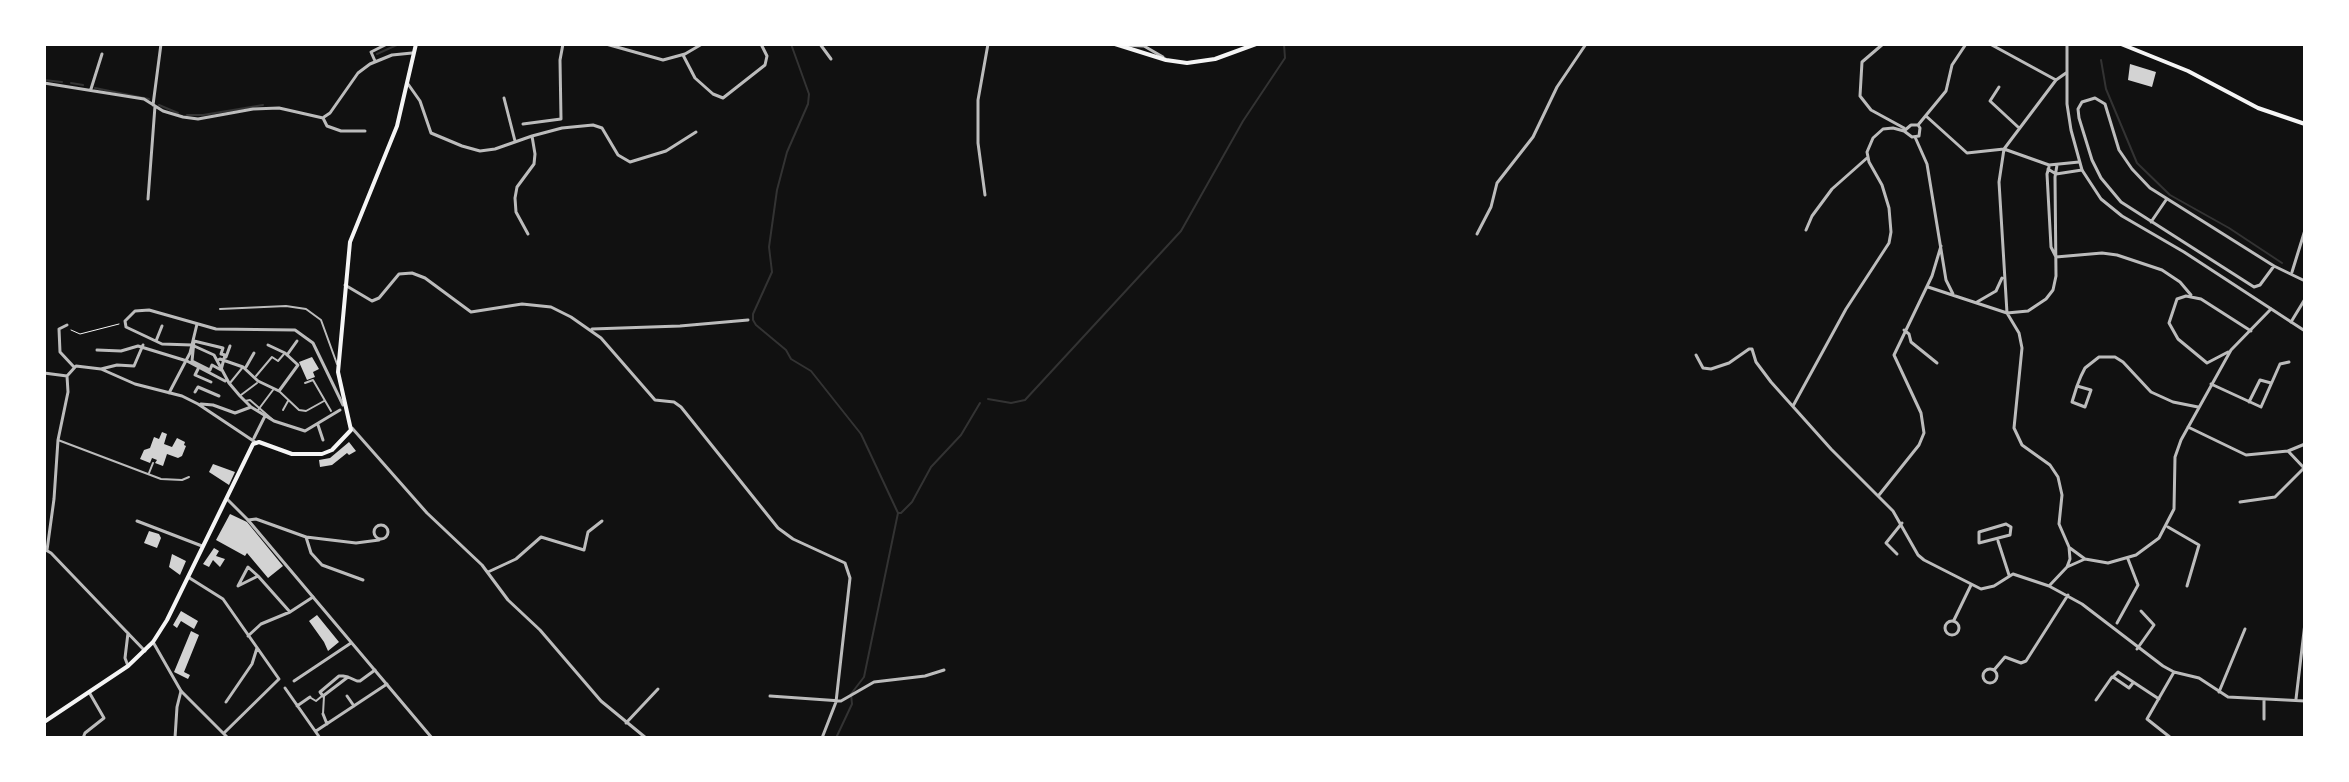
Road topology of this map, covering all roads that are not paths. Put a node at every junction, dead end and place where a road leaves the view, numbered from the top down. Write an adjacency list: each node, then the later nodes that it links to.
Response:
1 (161, 44): 33 (street)
2 (387, 44): 25 (street)
3 (416, 44): 20 (main road)
4 (606, 44): 22 (street)
5 (702, 44): 22 (street)
6 (761, 44): 22 (street)
7 (820, 44): 23 (street)
8 (988, 44): 53 (street)
9 (1256, 44): 24 (main road)
10 (1586, 44): 60 (street)
11 (1883, 44): 40 (street)
12 (1966, 44): 34 (street)
13 (1990, 44): 27 (street)
14 (2067, 44): 26 (street)
15 (2121, 44): 37 (main road)
16 (1117, 45): 19 (street); 24 (main road)
17 (556, 46): 18 (street)
18 (562, 46): 36 (street)
19 (1151, 46): 24 (street)
20 (412, 53): 25 (street); 29 (main road)
21 (102, 54): 31 (street)
22 (683, 55)
23 (831, 59)
24 (1166, 60)
25 (375, 61): 35 (street)
26 (2066, 73): 27 (street); 48 (street)
27 (2056, 80): 39 (street)
28 (44, 83): 31 (street)
29 (406, 83): 45 (street); 69 (main road)
30 (1999, 87): 39 (street)
31 (90, 90): 33 (street)
32 (504, 98): 45 (street)
33 (154, 105): 35 (street); 54 (street)
34 (1926, 116): 38 (street); 46 (street)
35 (323, 118): 41 (street)
36 (523, 124)
37 (2305, 124)
38 (1918, 125): 40 (street); 44 (street)
39 (2018, 128): 46 (street)
40 (1904, 129): 44 (street); 47 (street)
41 (365, 131)
42 (696, 132): 43 (street)
43 (532, 136): 45 (street); 59 (street)
44 (1915, 137): 61 (street)
45 (515, 142)
46 (2004, 149): 50 (street); 67 (street)
47 (1867, 158): 57 (street); 130 (street)
48 (2079, 162): 49 (street); 51 (street)
49 (2057, 165): 50 (street); 52 (street)
50 (2048, 167): 52 (street); 62 (street)
51 (2082, 170): 52 (street); 76 (street)
52 (2055, 174): 62 (street)
53 (985, 195)
54 (148, 199)
55 (2166, 200): 56 (street); 56 (street); 65 (street)
56 (2151, 222): 65 (street)
57 (1806, 230)
58 (2305, 230): 66 (street)
59 (528, 234)
60 (1477, 234)
61 (1941, 246): 63 (street); 64 (street)
62 (2056, 257): 72 (street); 77 (street)
63 (1943, 263): 64 (street); 71 (street)
64 (1936, 264): 70 (street)
65 (2274, 266): 66 (street)
66 (2292, 273): 68 (street)
67 (2003, 275): 74 (street); 77 (street)
68 (2305, 281)
69 (345, 285): 83 (street); 103 (main road)
70 (1928, 287): 71 (street); 84 (street)
71 (1956, 296): 74 (street)
72 (2192, 297): 85 (street); 94 (street)
73 (2305, 299): 79 (street)
74 (1975, 302): 77 (street)
75 (220, 309): 103 (street)
76 (2271, 309): 79 (street); 85 (street)
77 (2007, 313): 162 (street)
78 (748, 320): 83 (street)
79 (2291, 322): 86 (street)
80 (197, 324): 88 (street); 89 (street); 133 (street)
81 (67, 325): 104 (street)
82 (162, 326): 88 (street)
83 (590, 329): 217 (street)
84 (1904, 330): 102 (street); 150 (street)
85 (2251, 331): 94 (street)
86 (2305, 331)
87 (297, 341): 96 (street)
88 (156, 342): 89 (street)
89 (193, 345): 98 (street); 99 (street); 100 (street); 108 (street)
90 (268, 345): 96 (street)
91 (142, 346): 93 (street); 98 (street); 107 (street)
92 (230, 346): 99 (street)
93 (97, 350)
94 (2231, 350): 118 (street)
95 (254, 353): 106 (street)
96 (286, 354): 112 (street); 119 (street)
97 (1696, 355): 130 (street)
98 (187, 361): 105 (street); 122 (street)
99 (224, 361): 100 (street); 106 (street); 108 (street)
100 (217, 362): 108 (street)
101 (2289, 362): 117 (street)
102 (1937, 363)
103 (338, 365): 133 (main road)
104 (74, 367): 107 (street); 111 (street)
105 (199, 367): 110 (street); 113 (street)
106 (244, 368): 112 (street); 114 (street)
107 (101, 369): 122 (street)
108 (221, 369): 114 (street)
109 (44, 373): 111 (street)
110 (214, 374): 113 (street); 114 (street)
111 (67, 376): 141 (street)
112 (256, 380): 119 (street); 124 (street)
113 (211, 382): 120 (street)
114 (229, 383): 124 (street)
115 (305, 383): 127 (street)
116 (2078, 383): 116 (street); 131 (street)
117 (2271, 383): 128 (street); 128 (street)
118 (2211, 384): 128 (street); 131 (street)
119 (277, 390): 125 (street); 132 (street)
120 (207, 391): 121 (street); 123 (street)
121 (195, 392)
122 (169, 393): 129 (street)
123 (219, 396)
124 (240, 396): 126 (street)
125 (288, 400): 127 (street); 134 (street)
126 (245, 401): 132 (street); 132 (street)
127 (324, 401): 135 (street)
128 (2249, 402)
129 (198, 404): 132 (street); 143 (street)
130 (1793, 406): 150 (street)
131 (2198, 407): 139 (street)
132 (256, 408): 136 (street); 137 (street)
133 (342, 408): 138 (street); 140 (main road)
134 (283, 410)
135 (331, 411)
136 (265, 416): 137 (street); 143 (street)
137 (274, 421): 138 (street)
138 (318, 425): 142 (street)
139 (2188, 427): 145 (street); 157 (street)
140 (352, 428): 143 (main road); 168 (street)
141 (58, 440): 148 (street); 163 (street)
142 (323, 440)
143 (254, 441): 151 (main road)
144 (2305, 444): 145 (street)
145 (2288, 451): 147 (street)
146 (153, 463): 148 (street)
147 (2304, 468): 152 (street)
148 (149, 474): 149 (street)
149 (189, 477)
150 (1879, 495): 156 (street)
151 (227, 499): 153 (street); 161 (main road)
152 (2240, 502)
153 (248, 520): 158 (street); 177 (street)
154 (137, 521): 161 (street)
155 (602, 521): 168 (street)
156 (1902, 523): 164 (street); 173 (street)
157 (2167, 526): 166 (street); 175 (street)
158 (306, 537): 160 (street); 172 (street)
159 (1998, 539): 159 (street); 169 (street)
160 (379, 540)
161 (202, 546): 171 (main road)
162 (2069, 547): 165 (street); 167 (street)
163 (46, 550): 184 (street)
164 (1897, 554)
165 (2085, 559): 166 (street); 167 (street)
166 (2128, 559): 181 (street)
167 (2067, 567): 174 (street)
168 (488, 572): 223 (street)
169 (2009, 575): 173 (street); 174 (street)
170 (258, 576): 170 (street); 179 (street)
171 (188, 577): 185 (street); 186 (main road)
172 (363, 580)
173 (1971, 585): 180 (street)
174 (2049, 586): 176 (street)
175 (2187, 586)
176 (2068, 595): 189 (street); 194 (street)
177 (313, 596): 179 (street); 187 (street)
178 (2141, 611): 189 (street)
179 (290, 612): 185 (street)
180 (1954, 620)
181 (2117, 623)
182 (2305, 623): 214 (street)
183 (2245, 629): 206 (street)
184 (128, 633): 190 (street); 191 (street)
185 (248, 636): 188 (street)
186 (153, 642): 190 (main road); 204 (street)
187 (352, 642): 192 (street); 198 (street)
188 (257, 648): 197 (street); 216 (street)
189 (2137, 649): 195 (street)
190 (145, 651): 191 (main road)
191 (128, 666): 205 (main road)
192 (375, 670): 196 (street); 200 (street)
193 (944, 670): 217 (street)
194 (1994, 670)
195 (2174, 672): 206 (street); 211 (street)
196 (348, 677): 199 (street); 202 (street)
197 (279, 679): 201 (street); 226 (street)
198 (293, 682)
199 (329, 683): 202 (street); 207 (street)
200 (387, 684): 219 (street); 231 (street)
201 (285, 688): 218 (street)
202 (333, 688): 207 (street)
203 (658, 689): 223 (street)
204 (181, 691): 226 (street); 228 (street)
205 (89, 692): 222 (main road); 227 (street)
206 (2219, 692): 213 (street)
207 (323, 695): 210 (street); 220 (street)
208 (347, 696): 219 (street)
209 (770, 696): 217 (street)
210 (310, 697): 218 (street)
211 (2159, 699): 212 (street); 234 (street)
212 (2096, 700)
213 (2264, 700): 214 (street); 221 (street)
214 (2296, 700): 215 (street)
215 (2305, 701)
216 (226, 702)
217 (836, 702): 233 (street)
218 (297, 706): 225 (street)
219 (354, 706): 224 (street)
220 (323, 714): 224 (street)
221 (2264, 719)
222 (44, 722)
223 (626, 723): 232 (street)
224 (327, 724): 225 (street)
225 (316, 731): 230 (street)
226 (224, 734): 229 (street)
227 (83, 738)
228 (175, 738)
229 (228, 738)
230 (320, 738)
231 (432, 738)
232 (646, 738)
233 (822, 738)
234 (2171, 738)

